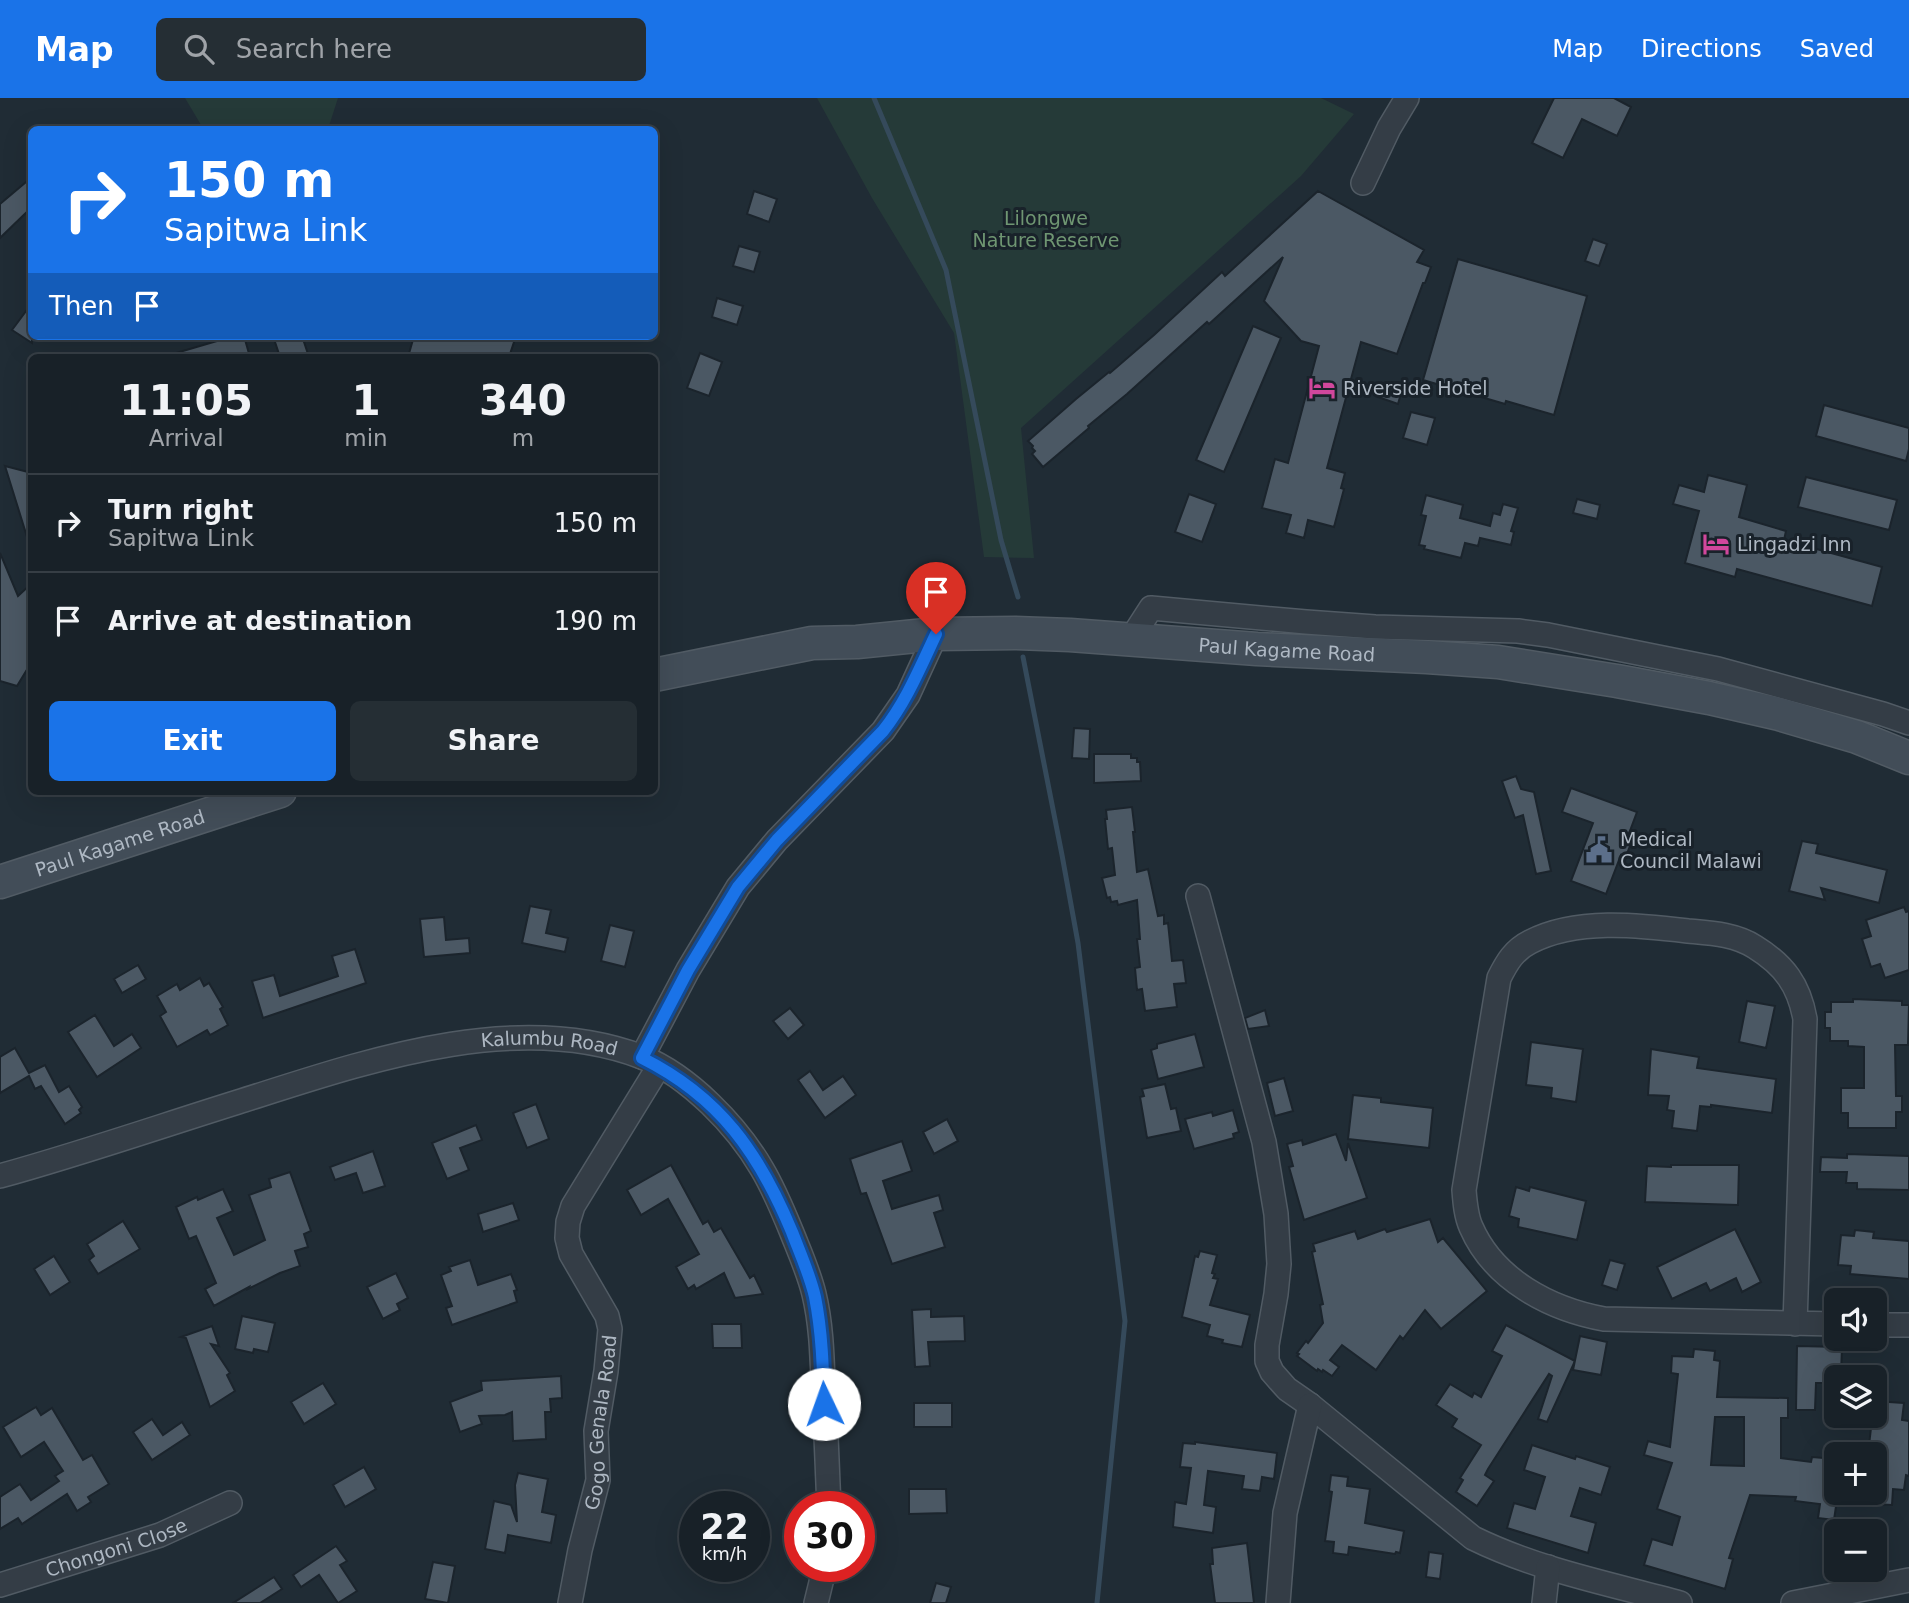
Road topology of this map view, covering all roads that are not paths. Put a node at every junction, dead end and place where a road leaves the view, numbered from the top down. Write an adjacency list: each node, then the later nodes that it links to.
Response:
1 (1407, 98): 2 (street)
2 (1363, 183)
3 (936, 634): 4 (street, Paul Kagame Road); 5 (street, Paul Kagame Road); 11 (street, Gogo Genala Road)
4 (1131, 639): 6 (street); 7 (street, Paul Kagame Road)
5 (658, 674)
6 (1909, 723)
7 (1909, 758)
8 (268, 795): 9 (street, Paul Kagame Road)
9 (0, 882)
10 (1198, 896): 17 (street)
11 (651, 1062): 12 (street, Kalumbu Road); 18 (street, Kalumbu Road); 24 (street, Gogo Genala Road)
12 (0, 1176)
13 (1795, 1324): 13 (street); 14 (street)
14 (1824, 1325)
15 (1887, 1325): 16 (street)
16 (1909, 1325)
17 (1310, 1405): 20 (street); 26 (street)
18 (828, 1491)
19 (230, 1503): 23 (street, Chongoni Close)
20 (1548, 1567): 27 (street); 28 (street)
21 (1909, 1580): 29 (street)
22 (821, 1582): 25 (street)
23 (0, 1585)
24 (570, 1603)
25 (816, 1603)
26 (1278, 1603)
27 (1544, 1603)
28 (1680, 1603)
29 (1793, 1603)

